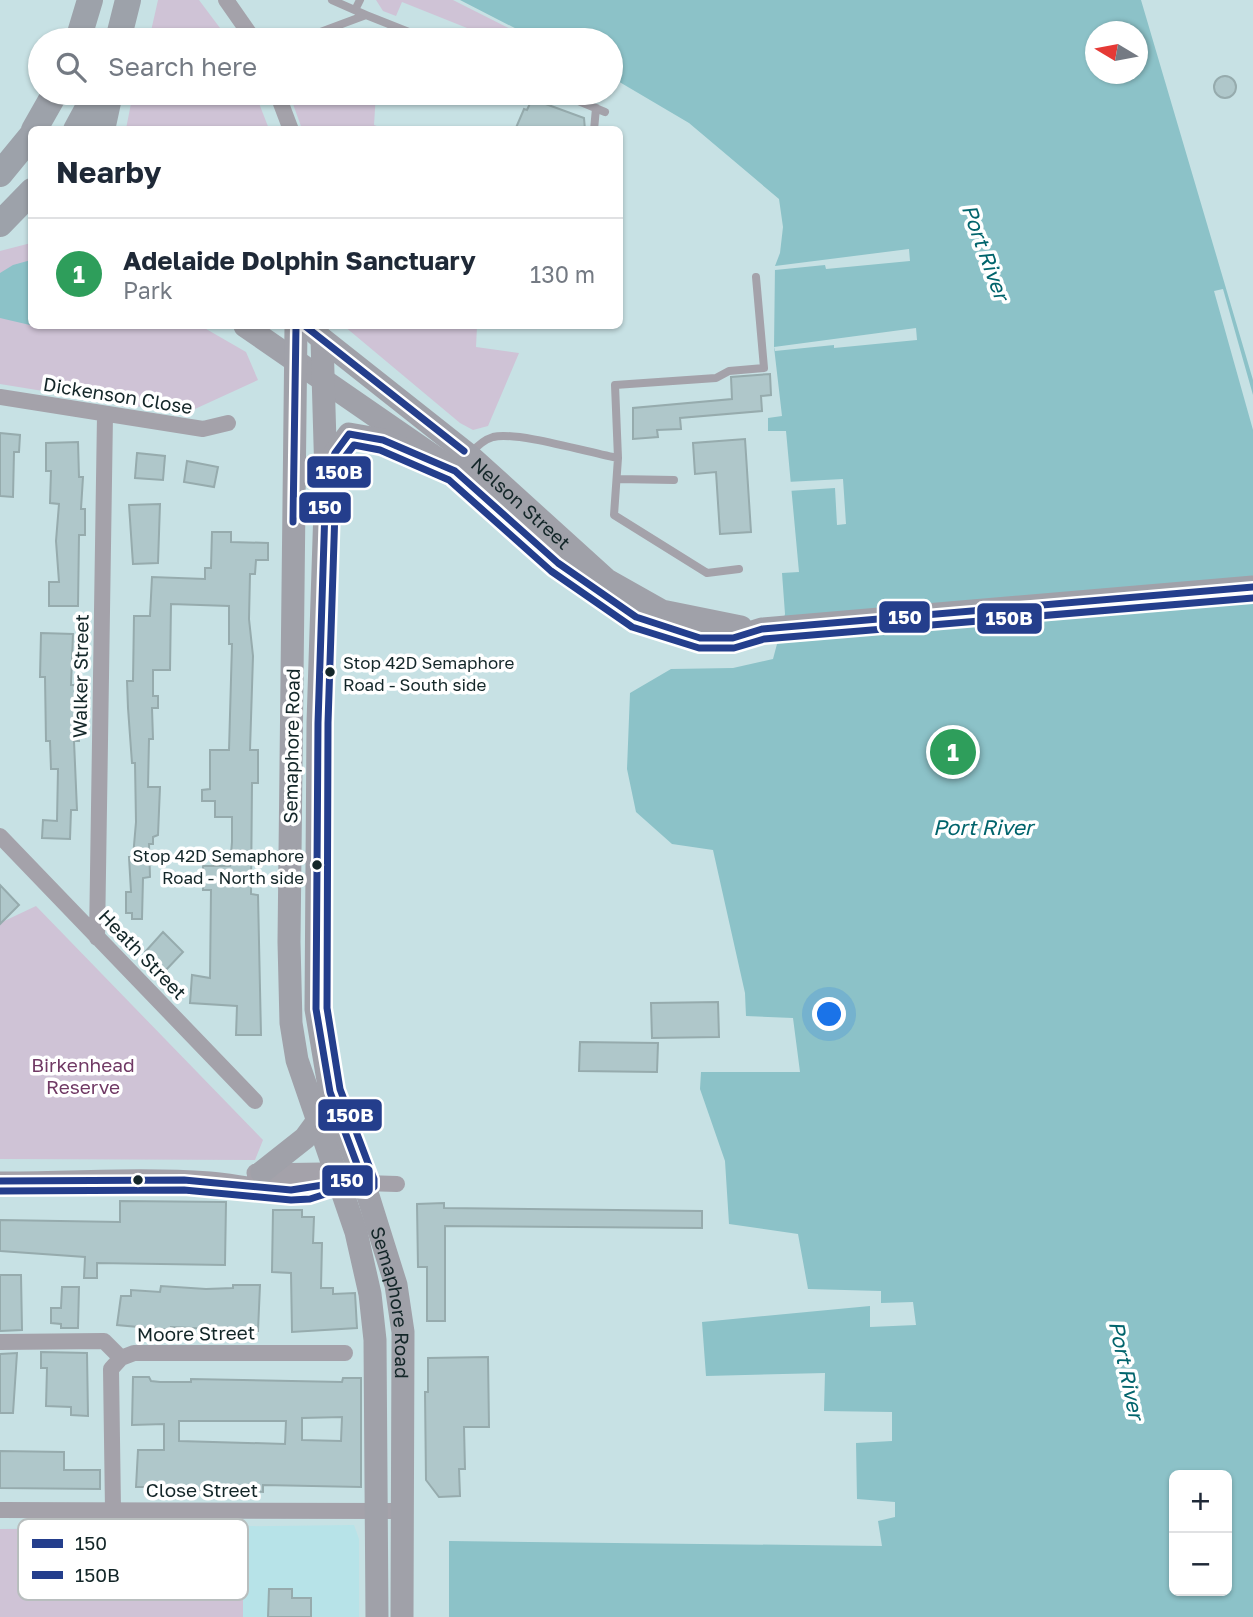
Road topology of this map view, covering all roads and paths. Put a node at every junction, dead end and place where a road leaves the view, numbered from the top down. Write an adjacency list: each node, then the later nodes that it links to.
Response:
1 (90, 0): 9 (highway)
2 (128, 0): 10 (highway)
3 (138, 0): 11 (highway)
4 (226, 0): 12 (street)
5 (331, 0): 7 (lane)
6 (360, 0): 7 (lane)
7 (355, 10): 8 (lane)
8 (366, 15): 13 (lane); 14 (lane)
9 (82, 28)
10 (121, 28)
11 (131, 28)
12 (246, 28)
13 (331, 28)
14 (399, 28)
15 (49, 105): 22 (highway)
16 (90, 105): 23 (highway)
17 (107, 105): 24 (highway)
18 (281, 105): 25 (street)
19 (589, 105): 20 (lane)
20 (596, 108): 21 (lane); 26 (lane)
21 (605, 111)
22 (38, 126)
23 (78, 126)
24 (103, 126)
25 (289, 126)
26 (594, 126)
27 (28, 142): 28 (highway)
28 (0, 174)
29 (28, 196): 30 (highway)
30 (13, 217)
31 (756, 277): 40 (lane)
32 (250, 329): 35 (main road, Nelson Street)
33 (296, 329): 35 (main road, Semaphore Road)
34 (316, 330): 36 (main road, Semaphore Road); 41 (main road, Nelson Street)
35 (295, 360): 36 (main road, Nelson Street); 50 (main road, Semaphore Road)
36 (323, 380): 41 (main road, Nelson Street); 42 (main road, Semaphore Road)
37 (0, 397): 38 (street, Dickenson Close)
38 (105, 415): 39 (street, Dickenson Close); 48 (street, Walker Street)
39 (228, 423)
40 (618, 458): 41 (lane); 43 (lane)
41 (462, 463): 42 (main road); 46 (main road, Nelson Street)
42 (326, 478): 55 (main road, Semaphore Road)
43 (617, 479): 44 (lane); 45 (lane)
44 (674, 480)
45 (739, 569)
46 (1253, 587)
47 (0, 836): 48 (street, Heath Street)
48 (97, 938): 49 (street, Heath Street)
49 (256, 1101)
50 (316, 1123): 51 (main road); 52 (main road, Semaphore Road)
51 (261, 1172): 52 (street); 54 (street)
52 (336, 1179): 54 (street); 55 (street); 62 (main road, Semaphore Road)
53 (0, 1181): 54 (street)
54 (210, 1181)
55 (364, 1183): 56 (street); 63 (main road, Semaphore Road)
56 (397, 1184)
57 (0, 1342): 59 (street)
58 (345, 1353): 59 (street, Moore Street)
59 (121, 1358): 61 (street, Moore Street)
60 (0, 1510): 61 (street, Close Street)
61 (113, 1510): 62 (street, Close Street)
62 (377, 1510): 63 (street, Close Street); 64 (main road, Semaphore Road)
63 (403, 1511): 65 (main road, Semaphore Road)
64 (377, 1617)
65 (402, 1617)

